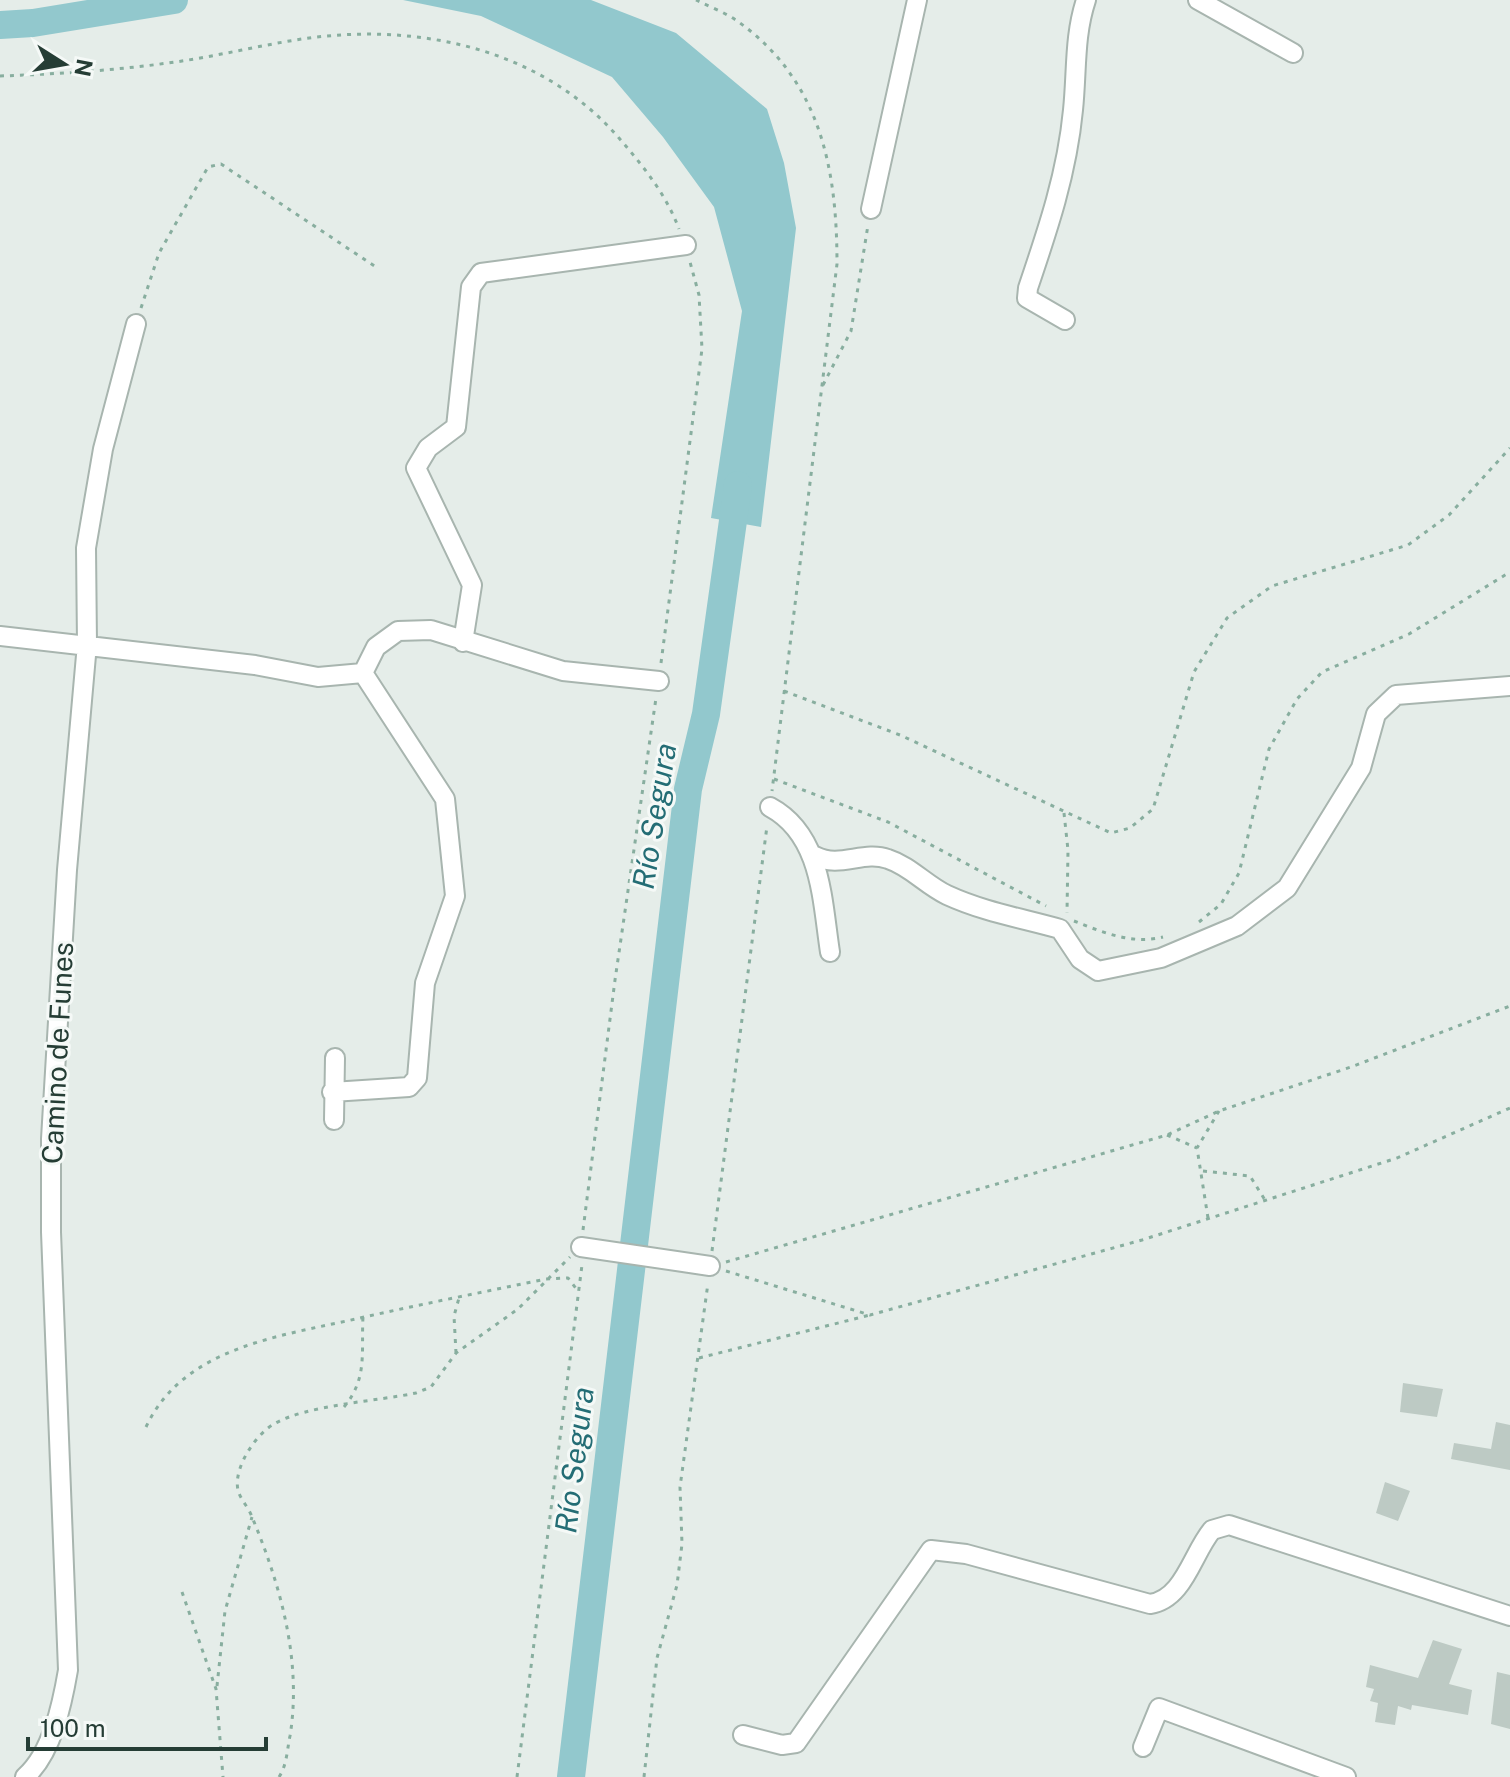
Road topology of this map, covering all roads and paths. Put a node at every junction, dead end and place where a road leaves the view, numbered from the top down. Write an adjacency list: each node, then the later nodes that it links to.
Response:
1 (696, 0): 12 (path)
2 (917, 0): 7 (street)
3 (1086, 0): 10 (street)
4 (1198, 0): 5 (street)
5 (1293, 53)
6 (0, 76): 8 (path)
7 (871, 209): 12 (path)
8 (686, 245): 16 (street); 19 (path)
9 (379, 269): 11 (path)
10 (1065, 320)
11 (136, 324): 17 (street, Camino de Funes)
12 (822, 387): 21 (path)
13 (1510, 448): 24 (path)
14 (1510, 572): 27 (path)
15 (0, 636): 17 (street)
16 (463, 642): 18 (street); 19 (street)
17 (87, 644): 18 (street); 58 (street, Camino de Funes)
18 (363, 673): 32 (street)
19 (659, 681): 41 (path)
20 (1510, 686): 25 (street)
21 (784, 691): 22 (path); 24 (path)
22 (773, 778): 23 (path); 26 (path)
23 (770, 807): 25 (street); 42 (path)
24 (1064, 813): 26 (path)
25 (815, 856): 29 (street)
26 (1067, 918): 28 (path)
27 (1198, 924)
28 (1170, 935)
29 (830, 952)
30 (1510, 1006): 34 (path)
31 (335, 1058): 32 (street)
32 (332, 1092): 35 (street)
33 (1510, 1108): 39 (path)
34 (1219, 1111): 36 (path); 37 (path)
35 (334, 1120)
36 (1167, 1135): 37 (path); 42 (path)
37 (1197, 1148): 38 (path)
38 (1202, 1171): 39 (path); 40 (path)
39 (1265, 1200): 40 (path)
40 (1208, 1218): 46 (path)
41 (581, 1247): 42 (street); 43 (path); 44 (path)
42 (710, 1266): 46 (path); 49 (path)
43 (546, 1279): 44 (path); 45 (path); 48 (path)
44 (579, 1295): 61 (path)
45 (459, 1297): 47 (path); 48 (path)
46 (870, 1315): 49 (path)
47 (363, 1317): 50 (path); 51 (path)
48 (456, 1353): 50 (path)
49 (699, 1359): 62 (path)
50 (344, 1407): 52 (path)
51 (146, 1427)
52 (252, 1516): 55 (path); 60 (path)
53 (182, 1592): 55 (path)
54 (1510, 1616): 56 (street)
55 (216, 1689): 59 (path)
56 (743, 1735)
57 (1143, 1747): 63 (street)
58 (25, 1777)
59 (223, 1777)
60 (279, 1777)
61 (517, 1777)
62 (644, 1777)
63 (1346, 1777)

